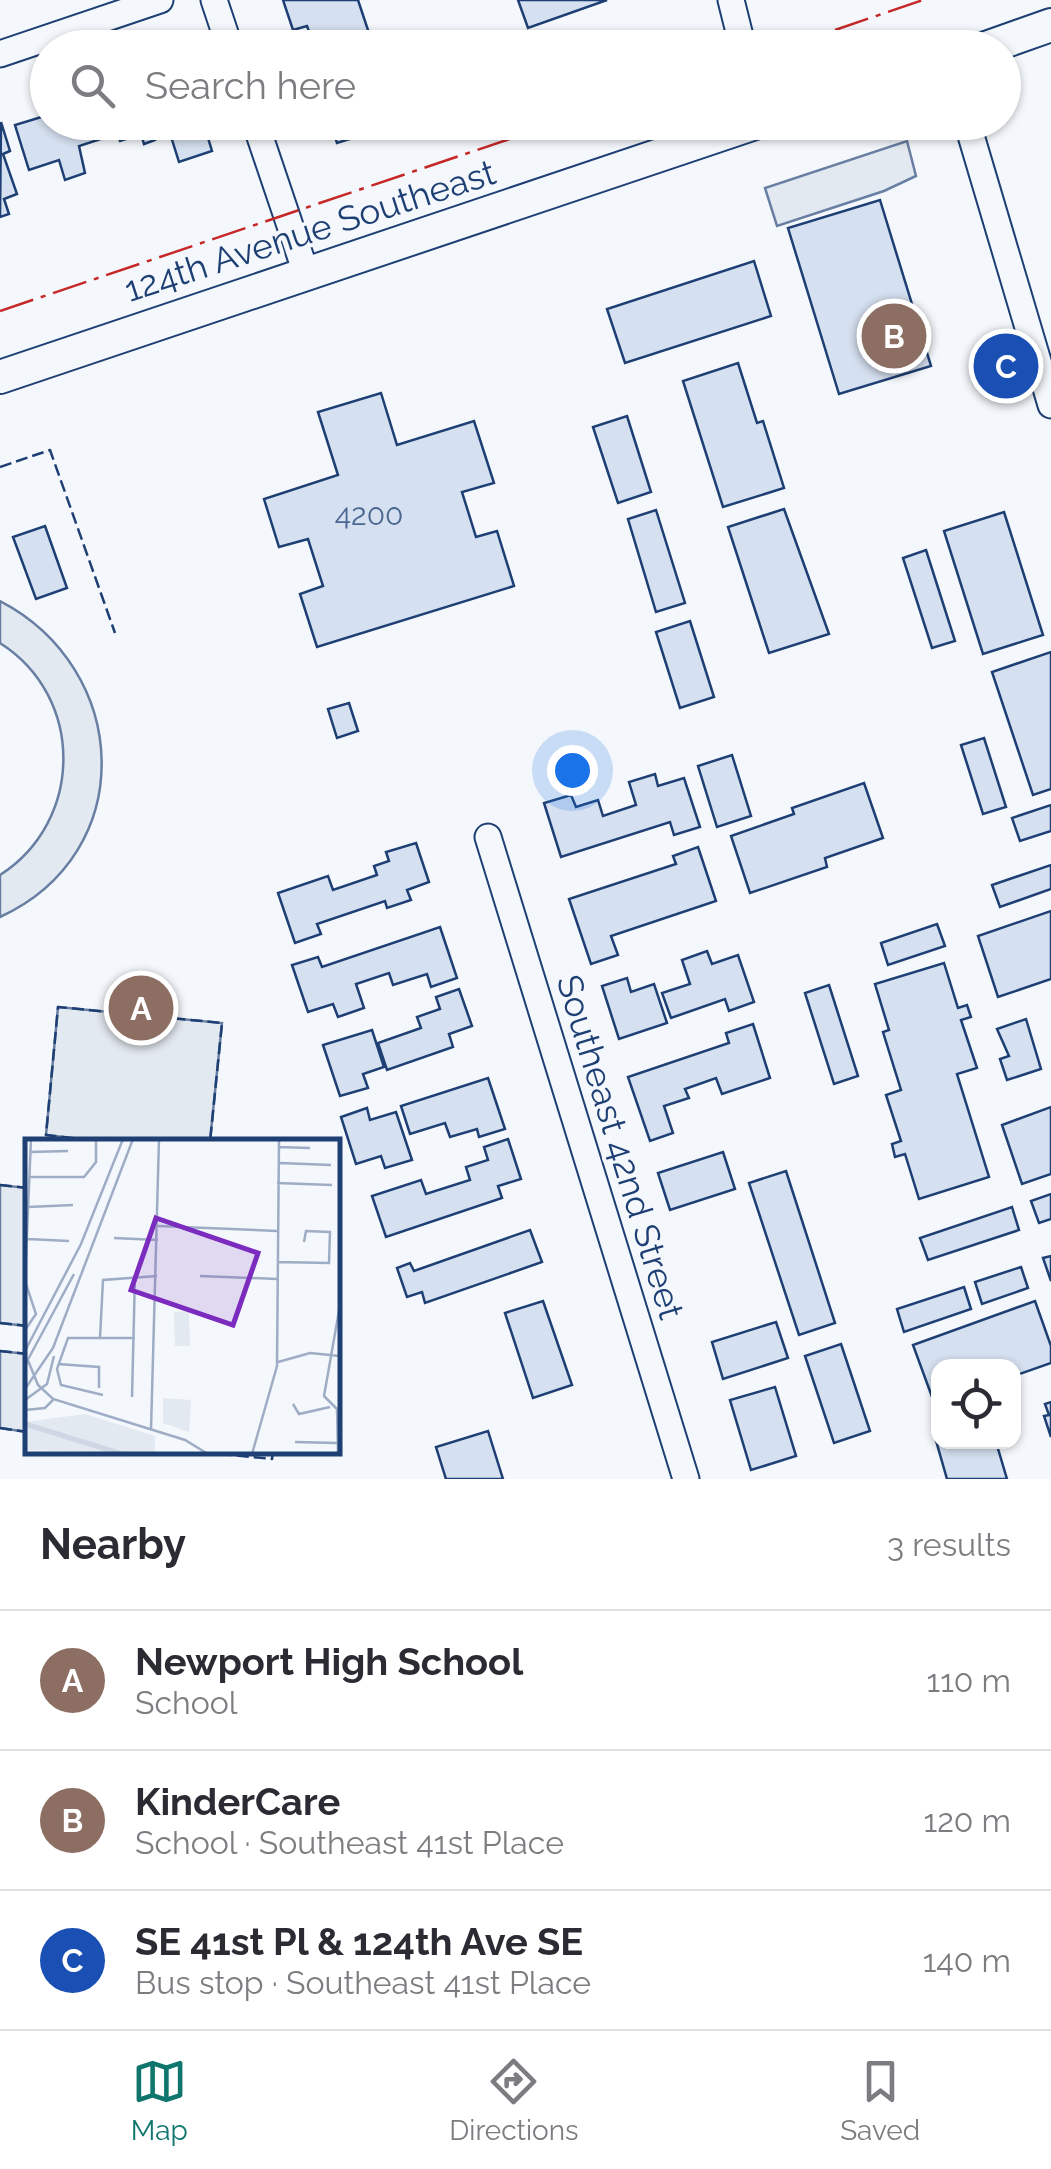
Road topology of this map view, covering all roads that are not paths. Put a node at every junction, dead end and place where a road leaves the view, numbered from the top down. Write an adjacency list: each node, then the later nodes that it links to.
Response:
1 (160, 0): 5 (street)
2 (214, 0): 6 (street)
3 (732, 0): 7 (street)
4 (1051, 26): 8 (street)
5 (71, 30)
6 (224, 30)
7 (740, 30)
8 (1021, 36)
9 (30, 44): 10 (street)
10 (0, 54)
11 (261, 140): 14 (street)
12 (704, 140): 14 (street, 124th Avenue Southeast)
13 (973, 140): 16 (street)
14 (306, 273): 15 (street, 124th Avenue Southeast)
15 (0, 376)
16 (1051, 405)
17 (488, 836): 18 (street, Southeast 42nd Street)
18 (686, 1479)

